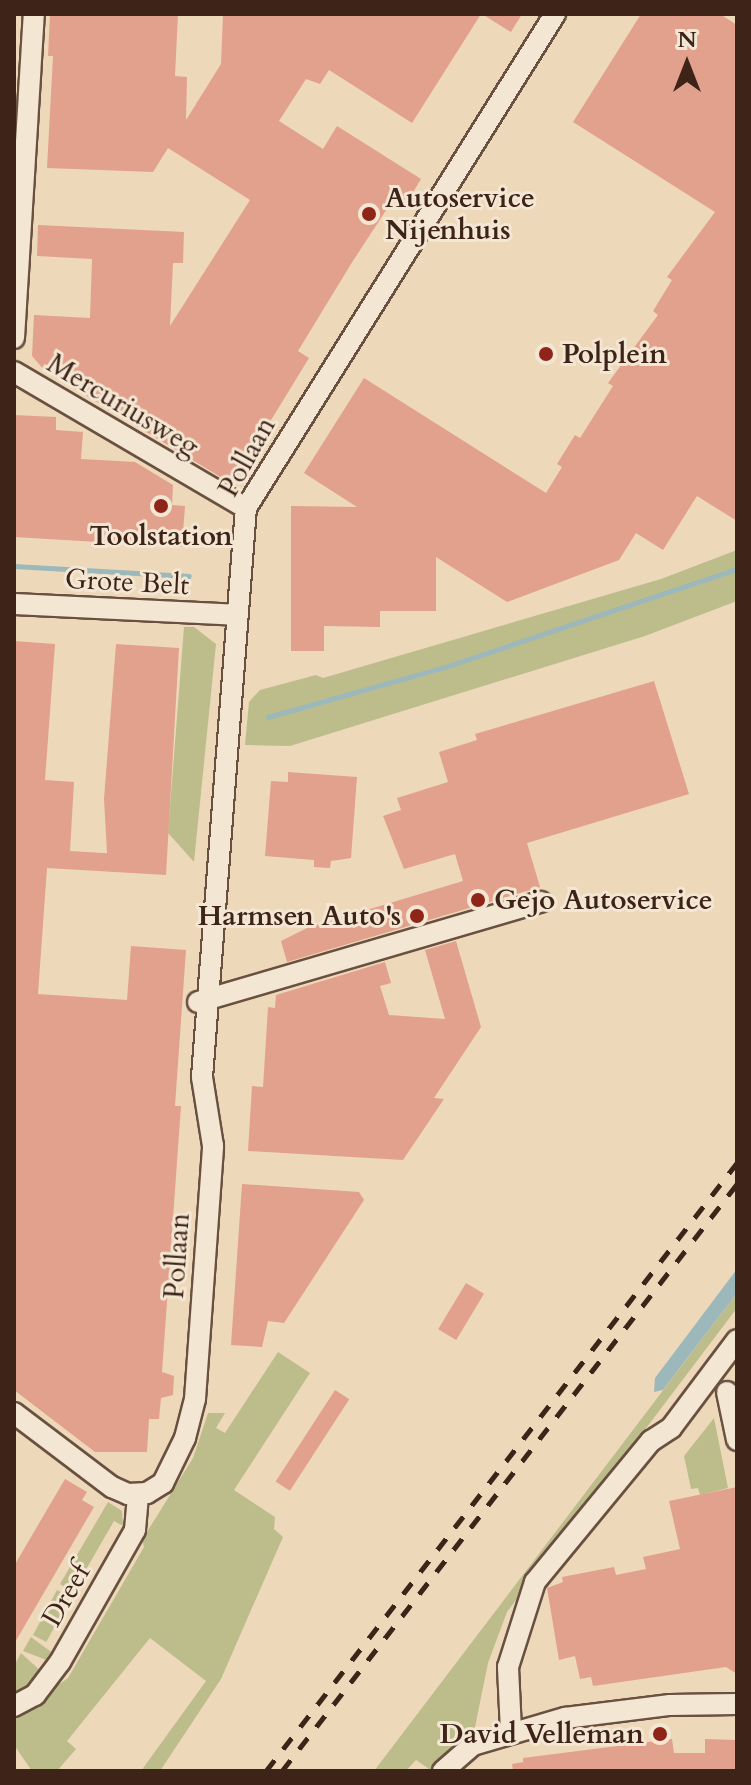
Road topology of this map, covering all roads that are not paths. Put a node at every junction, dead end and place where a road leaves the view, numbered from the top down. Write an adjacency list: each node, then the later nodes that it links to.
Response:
1 (34, 14): 3 (street)
2 (555, 14): 5 (street, Pollaan)
3 (14, 338)
4 (14, 372): 5 (street, Mercuriusweg)
5 (246, 508): 7 (street, Pollaan)
6 (14, 604): 7 (street, Grote Belt)
7 (236, 615): 9 (street, Pollaan)
8 (541, 902): 9 (street)
9 (201, 1001): 14 (street, Pollaan)
10 (737, 1340): 17 (street)
11 (727, 1392): 13 (street)
12 (14, 1413): 14 (street)
13 (737, 1440)
14 (138, 1495): 16 (street, Dreef)
15 (737, 1704): 17 (street)
16 (14, 1706)
17 (511, 1731): 18 (street)
18 (443, 1771)

